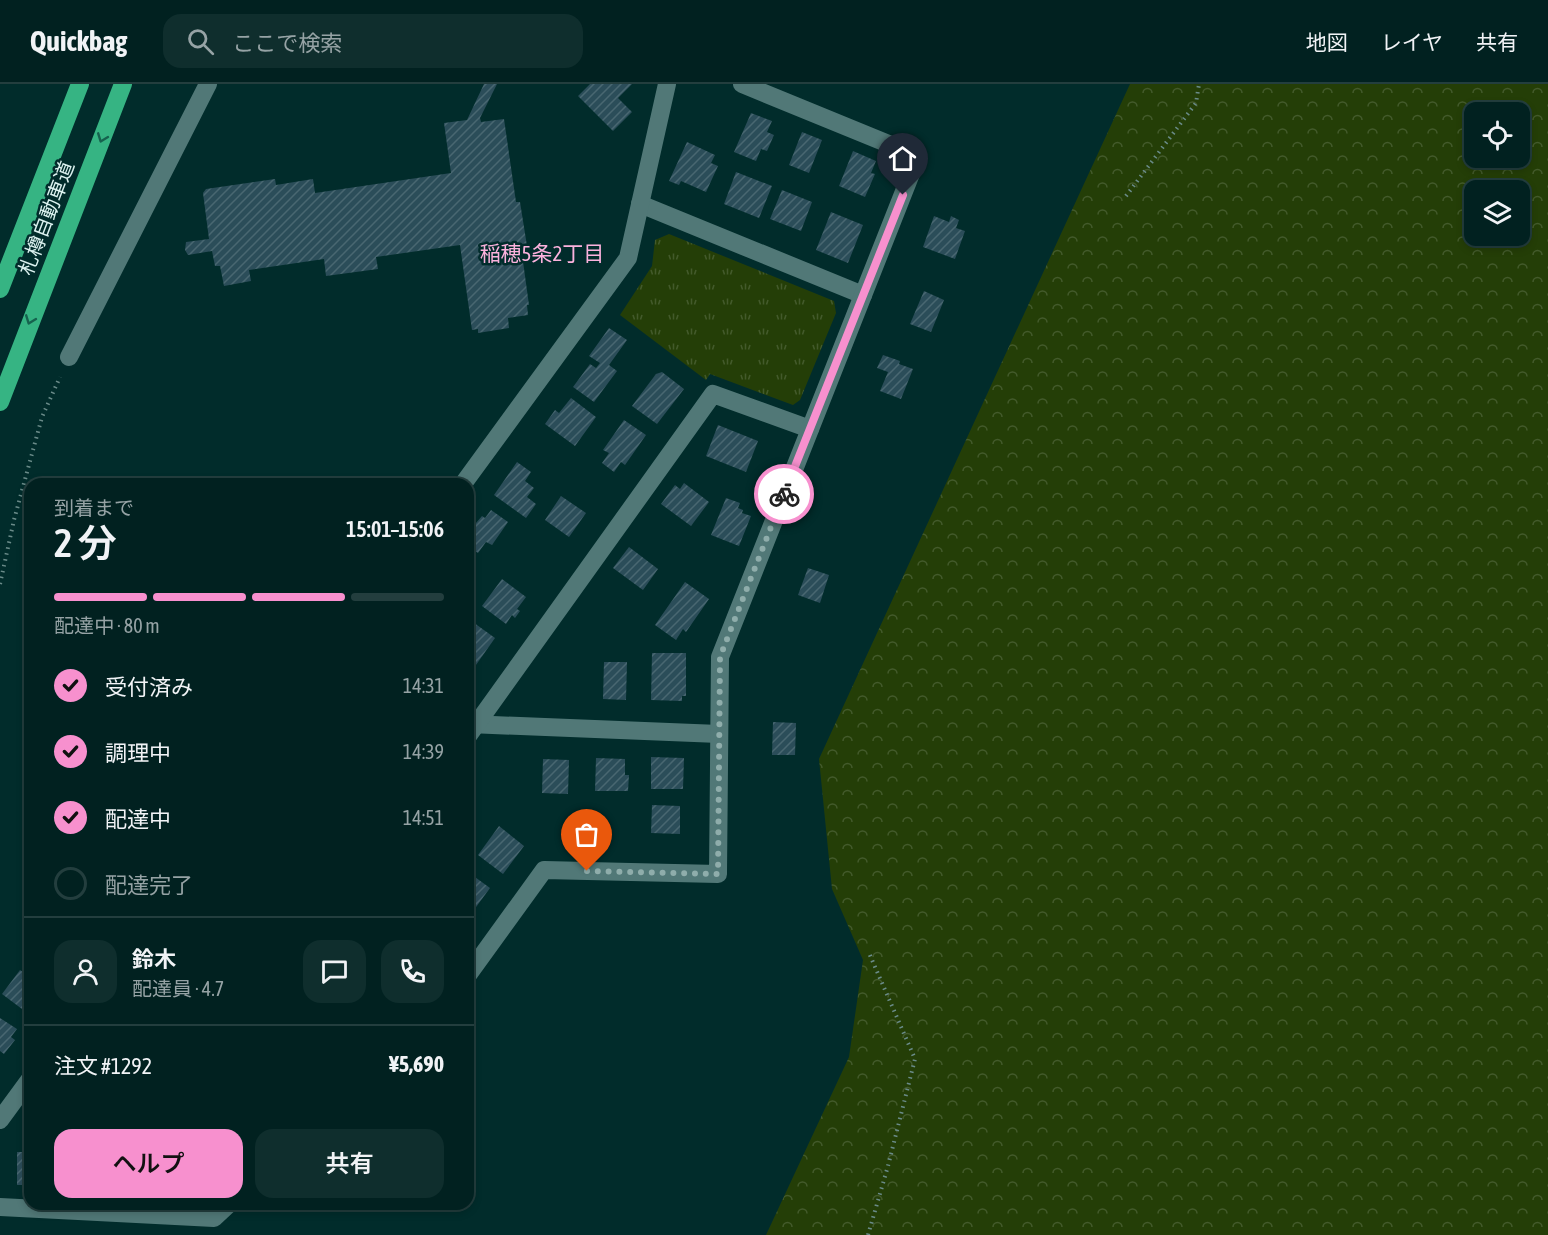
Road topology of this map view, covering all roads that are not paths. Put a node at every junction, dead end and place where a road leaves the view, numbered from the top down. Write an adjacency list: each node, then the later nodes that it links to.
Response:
1 (80, 84): 7 (highway, 札樽自動車道)
2 (123, 84): 10 (highway, 札樽自動車道, one-way to 10)
3 (208, 84): 9 (street)
4 (667, 84): 6 (street)
5 (742, 84): 8 (street)
6 (640, 204): 8 (street); 12 (street)
7 (0, 289)
8 (863, 295): 11 (street)
9 (69, 357)
10 (0, 402)
11 (810, 429): 13 (street); 15 (street)
12 (467, 478)
13 (474, 724)
14 (474, 728): 15 (street)
15 (719, 734): 16 (street)
16 (474, 967)
17 (24, 1087): 18 (street)
18 (0, 1120)
19 (0, 1207): 20 (street)
20 (24, 1208)
21 (58, 1210): 22 (street)
22 (223, 1210)

